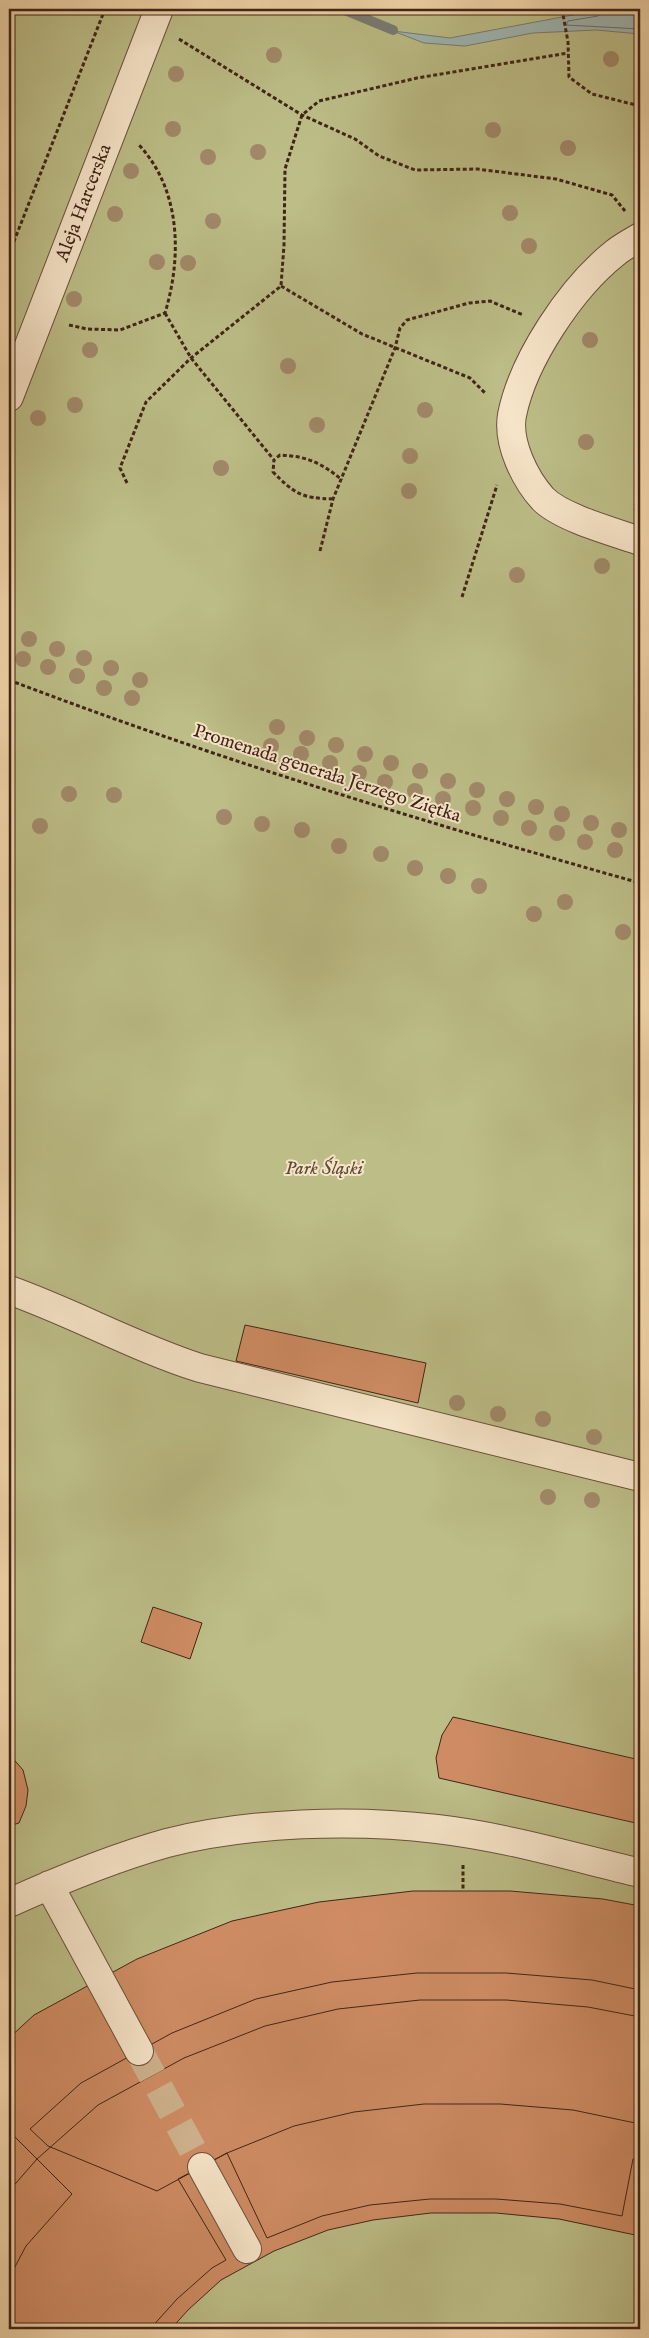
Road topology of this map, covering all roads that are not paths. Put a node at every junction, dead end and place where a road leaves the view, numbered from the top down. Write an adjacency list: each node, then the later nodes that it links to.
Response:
1 (157, 16): 3 (street, Aleja Harcerska)
2 (635, 226): 4 (street)
3 (9, 397)
4 (640, 540)
5 (9, 1290): 6 (street)
6 (640, 1477)
7 (640, 1873): 8 (street)
8 (49, 1885): 9 (street); 10 (street)
9 (9, 1903)
10 (139, 2051)
11 (202, 2167): 12 (street)
12 (246, 2249)

